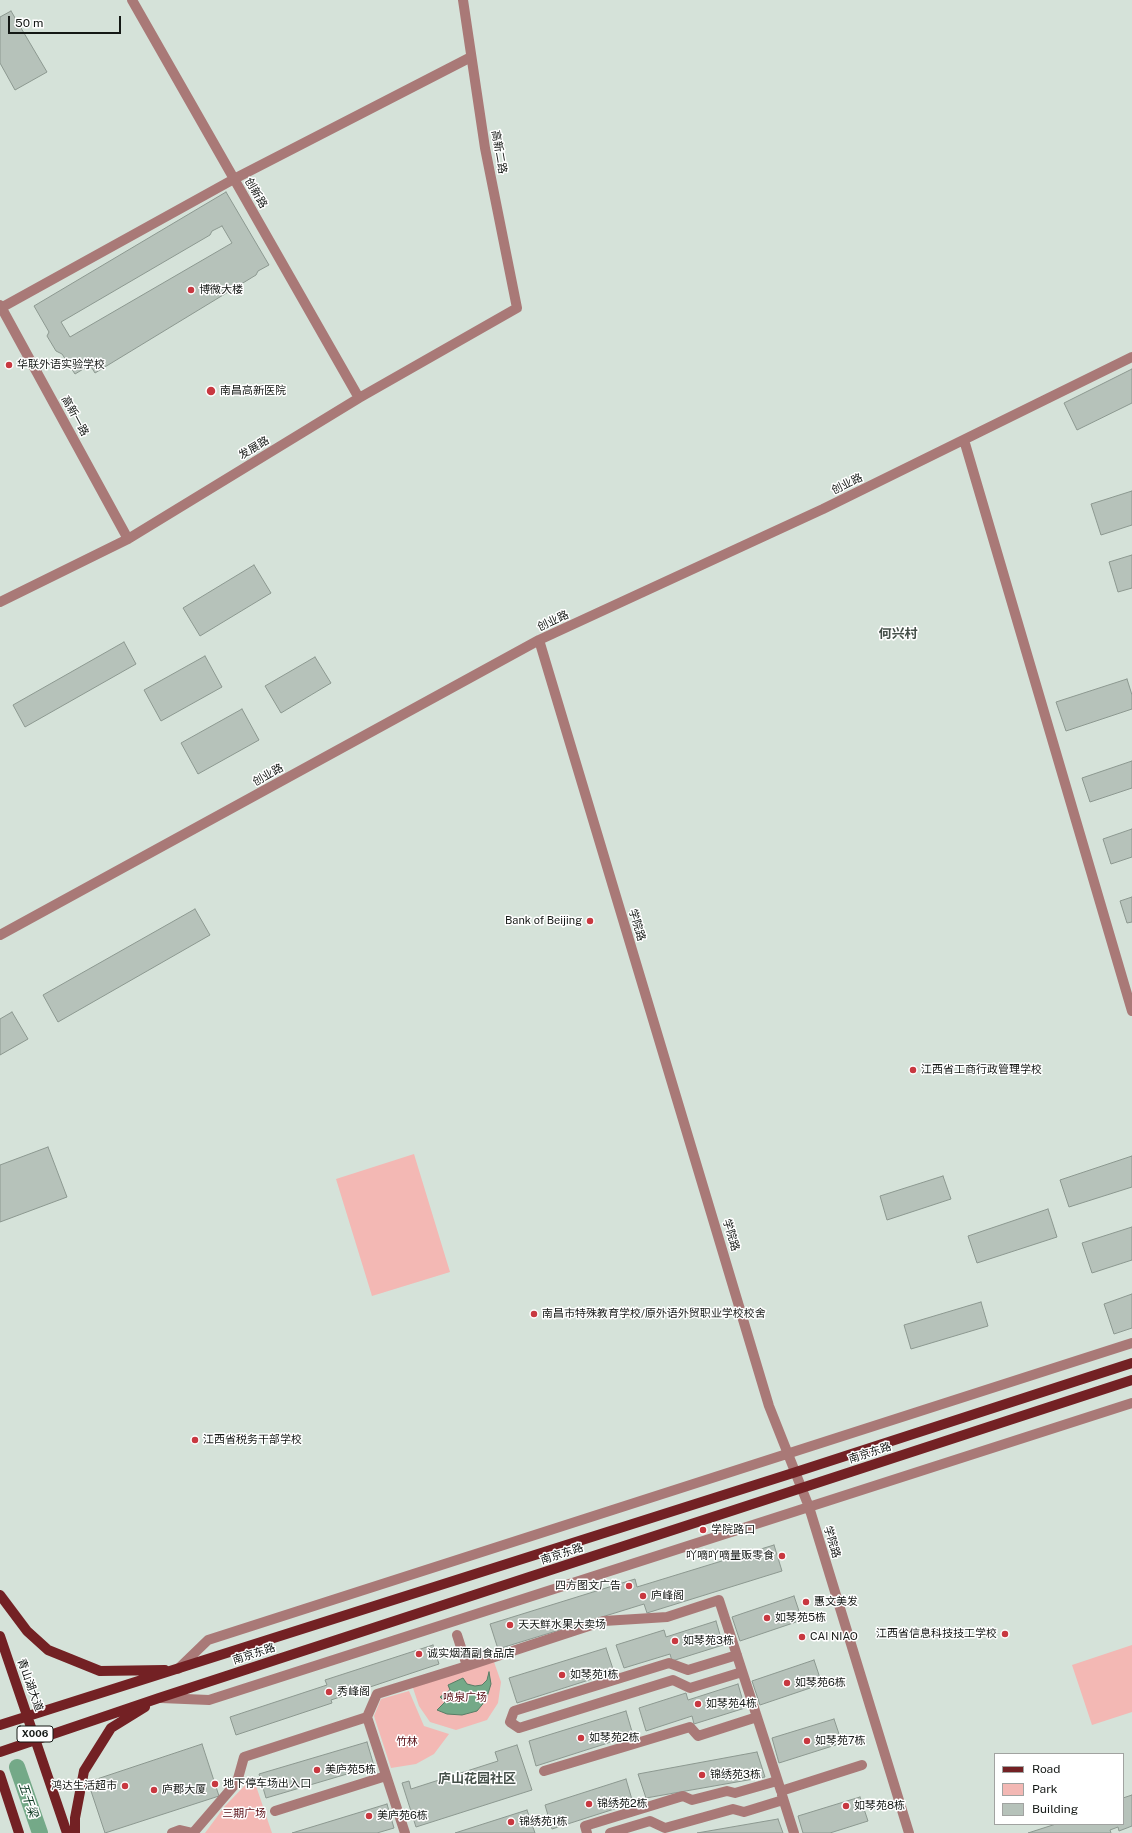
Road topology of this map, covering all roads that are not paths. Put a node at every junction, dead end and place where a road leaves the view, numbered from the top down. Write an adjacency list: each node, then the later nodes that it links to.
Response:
1 (132, 0): 4 (street, 创新路)
2 (463, 0): 3 (street, 高新二路)
3 (471, 57): 4 (street); 6 (street, 高新二路)
4 (234, 179): 5 (street); 8 (street, 创新路)
5 (1, 306): 10 (street, 高新一路)
6 (517, 308): 8 (street, 发展路)
7 (1132, 357): 9 (street, 创业路)
8 (359, 398): 10 (street, 发展路)
9 (964, 440): 12 (street, 创业路); 14 (street)
10 (128, 539): 11 (street, 发展路)
11 (0, 602)
12 (539, 640): 13 (street, 创业路); 19 (street, 学院路)
13 (0, 935)
14 (1132, 1011)
15 (1132, 1343): 19 (street)
16 (1132, 1363): 20 (main road, 南京东路)
17 (1132, 1380): 21 (main road, 南京东路)
18 (1132, 1403): 22 (street)
19 (788, 1454): 20 (street, 学院路); 28 (street)
20 (796, 1472): 21 (street, 学院路); 28 (main road, 南京东路)
21 (802, 1488): 22 (street, 学院路); 30 (main road, 南京东路)
22 (809, 1507): 30 (street); 52 (street, 学院路)
23 (0, 1595): 28 (main road)
24 (457, 1635): 27 (street)
25 (0, 1636): 31 (main road, 青山湖大道 / X006)
26 (737, 1655): 27 (street); 29 (street); 29 (street)
27 (467, 1666): 32 (street)
28 (177, 1670): 31 (main road, 南京东路)
29 (742, 1672): 33 (street)
30 (159, 1698): 35 (main road, 南京东路); 45 (main road)
31 (29, 1717): 34 (main road, 南京东路); 35 (main road, 青山湖大道 / X006)
32 (367, 1717): 40 (street); 47 (street)
33 (757, 1718): 38 (street); 41 (street)
34 (0, 1725)
35 (36, 1740): 36 (main road, 南京东路); 44 (main road, 青山湖大道 / X006)
36 (0, 1752)
37 (862, 1765): 41 (street)
38 (544, 1771)
39 (0, 1775): 43 (main road)
40 (386, 1776): 42 (street); 48 (street)
41 (780, 1791): 49 (street); 50 (street); 51 (street)
42 (275, 1811)
43 (19, 1833)
44 (67, 1833)
45 (75, 1833)
46 (172, 1833): 47 (street)
47 (193, 1833)
48 (405, 1833)
49 (587, 1833)
50 (610, 1833)
51 (794, 1833)
52 (909, 1833)

